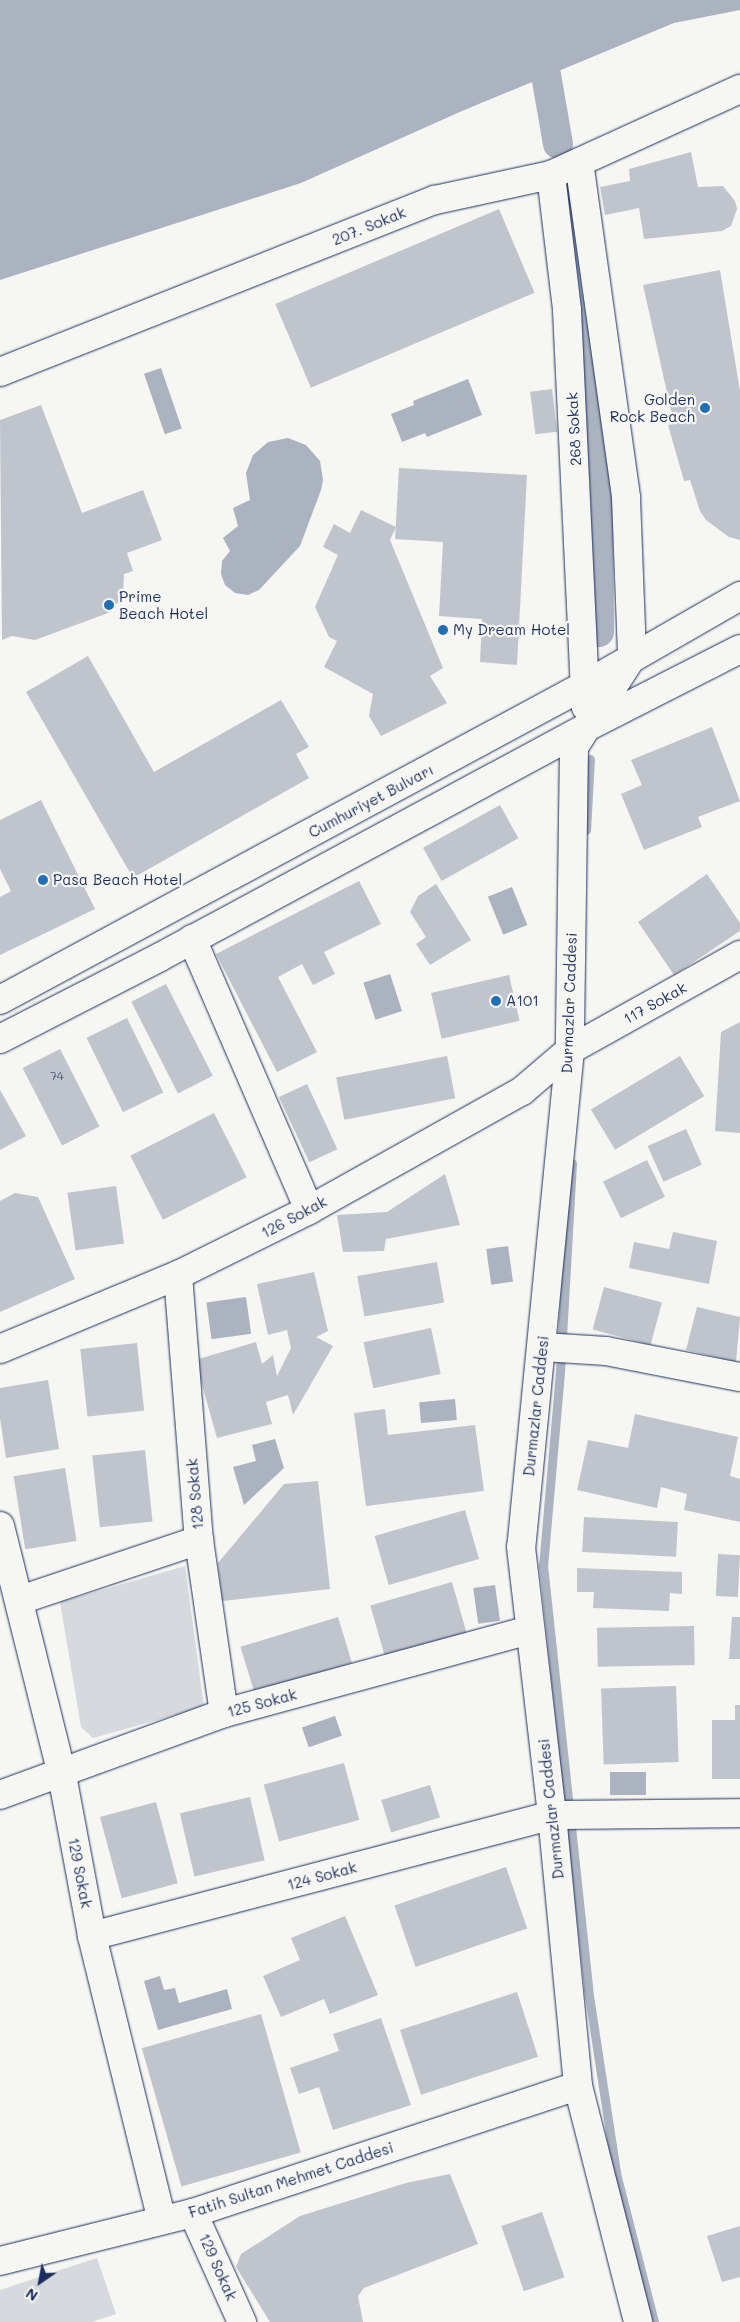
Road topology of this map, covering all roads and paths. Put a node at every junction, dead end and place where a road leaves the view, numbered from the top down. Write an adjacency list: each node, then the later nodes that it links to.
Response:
1 (740, 89): 2 (street, 207. Sokak)
2 (579, 162): 3 (street, 207. Sokak); 7 (street)
3 (551, 175): 4 (street, 207. Sokak); 8 (street, 268 Sokak)
4 (0, 372)
5 (740, 596): 7 (street, Cumhuriyet Bulvarı)
6 (740, 649): 9 (street)
7 (632, 657): 8 (street, Cumhuriyet Bulvarı); 9 (street, Durmazlar Caddesi)
8 (588, 684): 9 (street, 268 Sokak); 10 (street, Cumhuriyet Bulvarı)
9 (585, 728): 11 (street); 16 (street, Durmazlar Caddesi)
10 (139, 927): 13 (street); 14 (street, Cumhuriyet Bulvarı)
11 (192, 939): 13 (street); 17 (street)
12 (740, 955): 16 (street, 117 Sokak)
13 (160, 958): 15 (street)
14 (0, 1000)
15 (0, 1039)
16 (570, 1050): 17 (street, 126 Sokak); 19 (street, Durmazlar Caddesi)
17 (308, 1210): 18 (street, 126 Sokak)
18 (178, 1275): 20 (street, 126 Sokak); 23 (street, 128 Sokak)
19 (543, 1347): 21 (street); 25 (street, Durmazlar Caddesi)
20 (0, 1349)
21 (740, 1377)
22 (0, 1526): 24 (street, 129 Sokak)
23 (199, 1540): 24 (street); 26 (street, 128 Sokak)
24 (20, 1600): 27 (street, 129 Sokak)
25 (530, 1630): 26 (street, 125 Sokak); 30 (street, Durmazlar Caddesi)
26 (224, 1713): 27 (street, 125 Sokak)
27 (62, 1775): 28 (street, 125 Sokak); 31 (street, 129 Sokak)
28 (0, 1795)
29 (740, 1813): 30 (street, 124 Sokak)
30 (552, 1815): 31 (street, 124 Sokak); 32 (street, Durmazlar Caddesi)
31 (92, 1936): 34 (street, 129 Sokak)
32 (578, 2086): 33 (street, Fatih Sultan Mehmet Caddesi); 37 (street, Durmazlar Caddesi)
33 (193, 2213): 34 (street, Fatih Sultan Mehmet Caddesi); 36 (street, 129 Sokak)
34 (162, 2220): 35 (street, Fatih Sultan Mehmet Caddesi)
35 (0, 2261)
36 (242, 2322)
37 (638, 2322)

